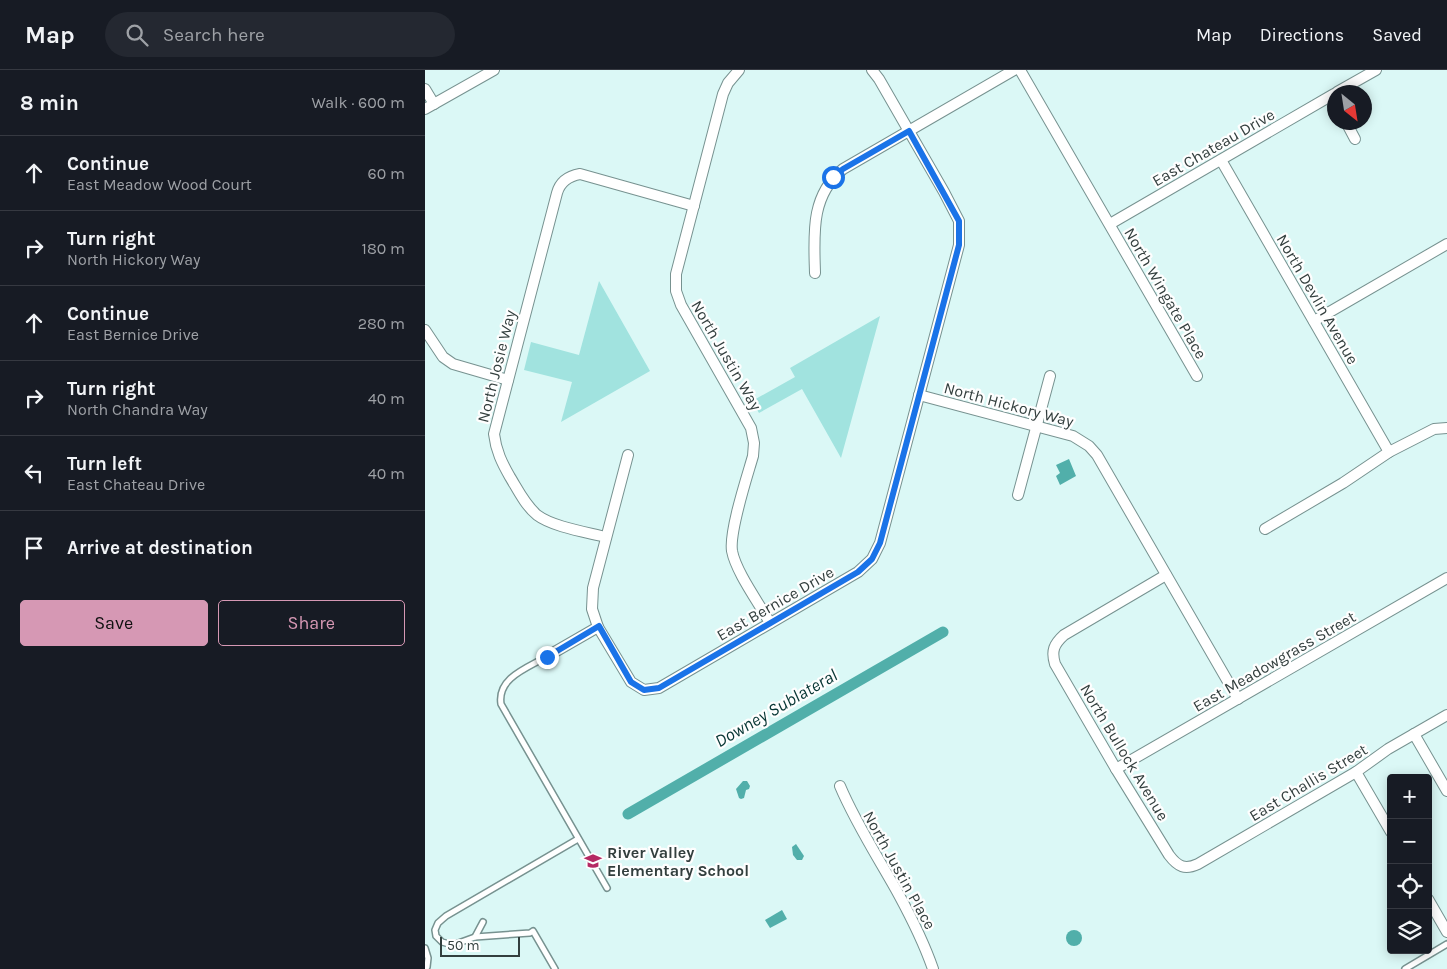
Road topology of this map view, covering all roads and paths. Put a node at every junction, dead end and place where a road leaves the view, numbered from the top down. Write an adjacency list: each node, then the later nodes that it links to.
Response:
1 (494, 70): 10 (street)
2 (739, 70): 15 (street, North Justin Way)
3 (871, 70): 12 (street, North Hickory Way)
4 (1014, 70): 12 (street)
5 (1021, 70): 16 (street, North Wingate Place)
6 (1376, 70): 7 (street, East Chateau Drive)
7 (1352, 85)
8 (425, 89): 10 (street)
9 (1327, 100): 14 (street, East Chateau Drive)
10 (429, 106)
11 (1350, 130): 13 (street)
12 (909, 131): 18 (street); 24 (street, North Hickory Way)
13 (1355, 138)
14 (1221, 160): 16 (street, East Chateau Drive); 19 (street, North Devlin Avenue)
15 (694, 206): 23 (street, North Josie Way); 34 (street, North Justin Way)
16 (1109, 224): 22 (street, North Wingate Place)
17 (1447, 244): 19 (street)
18 (815, 273)
19 (1314, 321): 27 (street, North Devlin Avenue)
20 (425, 330): 23 (street)
21 (1049, 376): 25 (street)
22 (1197, 376)
23 (508, 380): 31 (street, North Josie Way)
24 (919, 395): 25 (street, North Hickory Way); 34 (street, East Bernice Drive)
25 (1036, 426): 29 (street); 32 (street, North Hickory Way)
26 (1447, 428): 27 (street)
27 (1389, 452): 30 (street)
28 (628, 455): 31 (street)
29 (1018, 496)
30 (1265, 529)
31 (606, 537): 35 (street)
32 (1166, 575): 37 (street, North Hickory Way); 40 (street, North Bullock Avenue)
33 (1447, 578): 37 (street, East Meadowgrass Street)
34 (771, 623): 35 (street, East Bernice Drive)
35 (599, 626): 36 (street)
36 (547, 657): 45 (lane)
37 (1238, 699): 40 (street, East Meadowgrass Street)
38 (1447, 716): 39 (street, East Challis Street)
39 (1414, 734): 41 (street, East Challis Street); 43 (street)
40 (1116, 769): 46 (street, North Bullock Avenue)
41 (1356, 772): 44 (street); 46 (street, East Challis Street)
42 (840, 786): 56 (street, North Justin Place)
43 (1447, 791)
44 (1387, 825)
45 (578, 839): 47 (lane); 51 (lane)
46 (1182, 867)
47 (607, 888)
48 (1432, 906): 50 (street)
49 (483, 922): 51 (lane)
50 (1447, 932)
51 (475, 937): 55 (lane)
52 (1447, 944): 57 (lane)
53 (425, 948): 54 (lane)
54 (425, 969)
55 (555, 969)
56 (933, 969)
57 (1405, 969)

